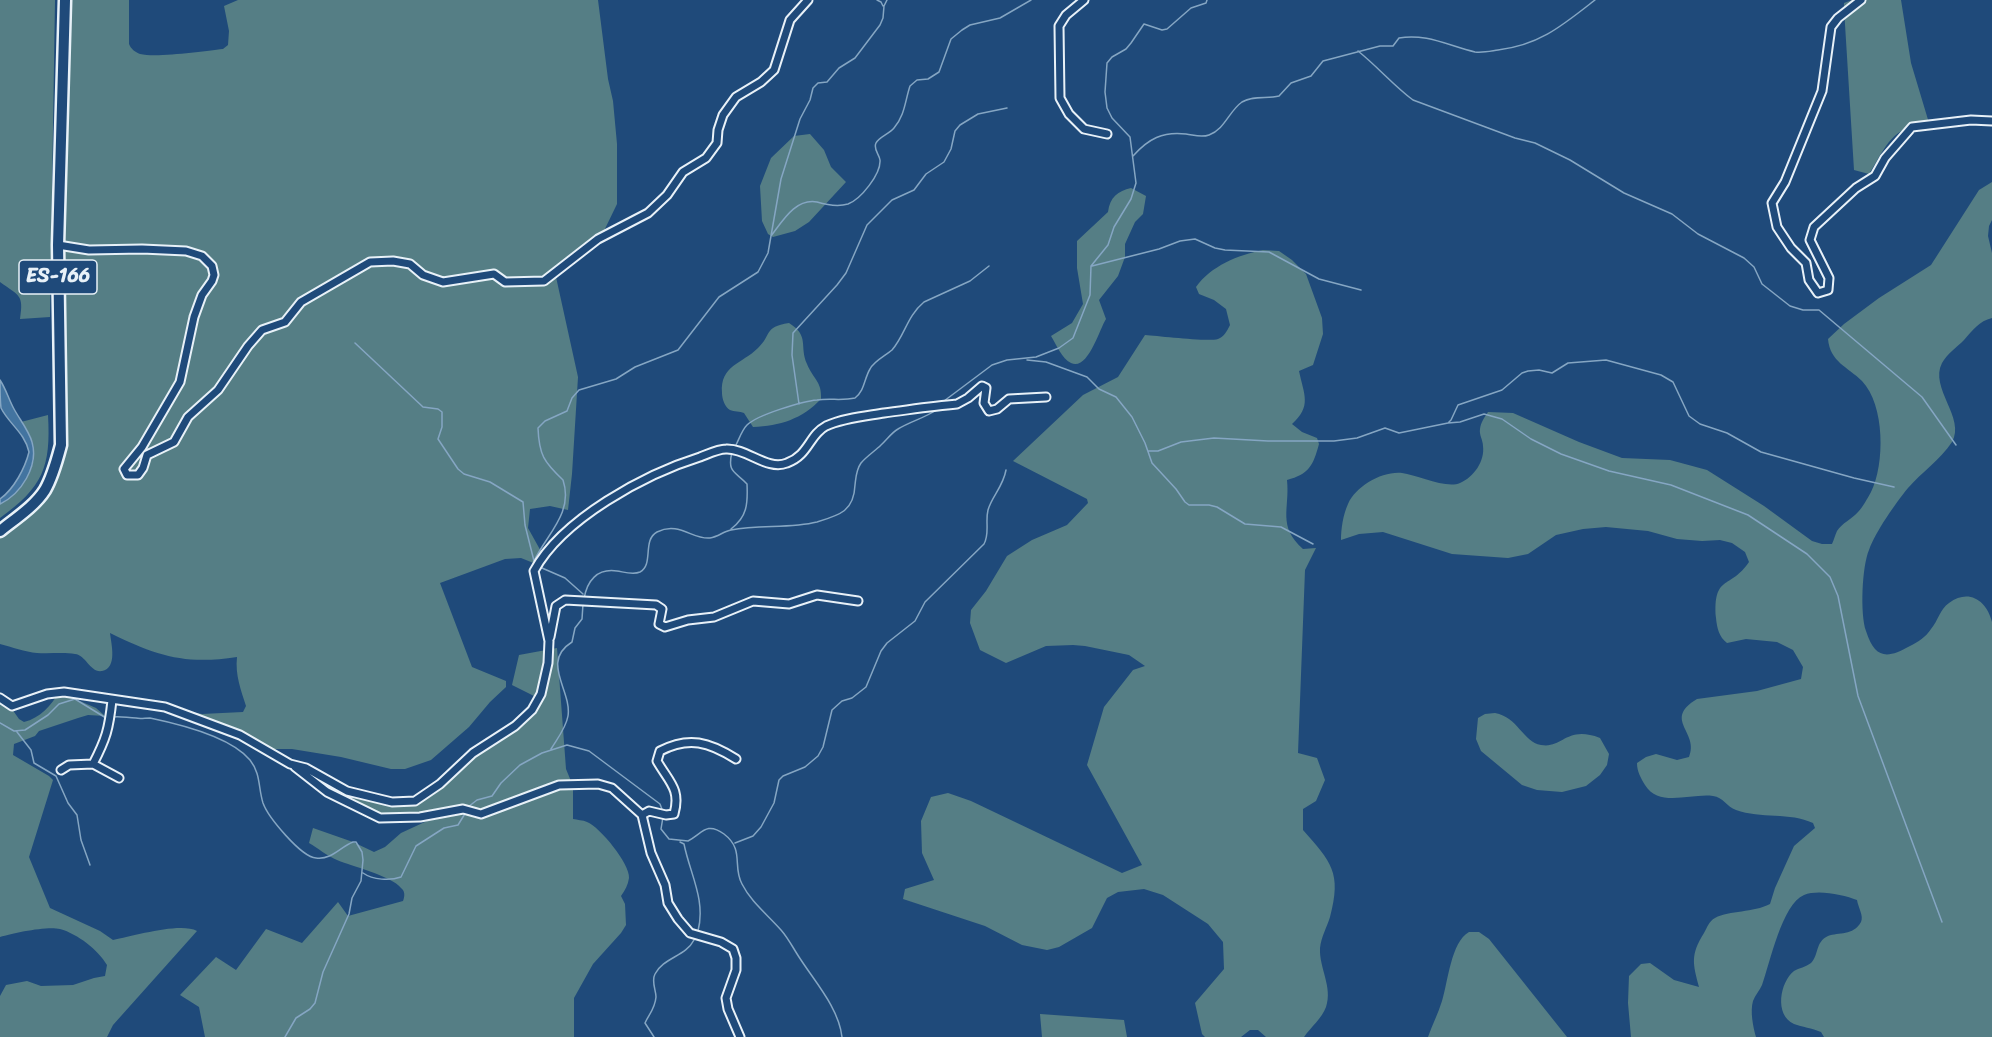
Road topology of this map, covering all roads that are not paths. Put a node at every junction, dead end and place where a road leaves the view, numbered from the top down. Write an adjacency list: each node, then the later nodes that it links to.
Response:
1 (65, 0): 7 (main road, ES-166)
2 (808, 0): 7 (street)
3 (1084, 0): 6 (street)
4 (1861, 0): 5 (street)
5 (1992, 121)
6 (1107, 134)
7 (58, 245): 9 (main road, ES-166)
8 (1046, 397): 11 (street)
9 (0, 531)
10 (858, 601): 11 (street)
11 (549, 641): 16 (street)
12 (0, 698): 13 (street)
13 (112, 700): 15 (street); 16 (street)
14 (736, 759): 19 (street)
15 (93, 764): 17 (street); 18 (street)
16 (290, 764): 19 (street)
17 (61, 770)
18 (119, 778)
19 (642, 815): 20 (street)
20 (740, 1037)

